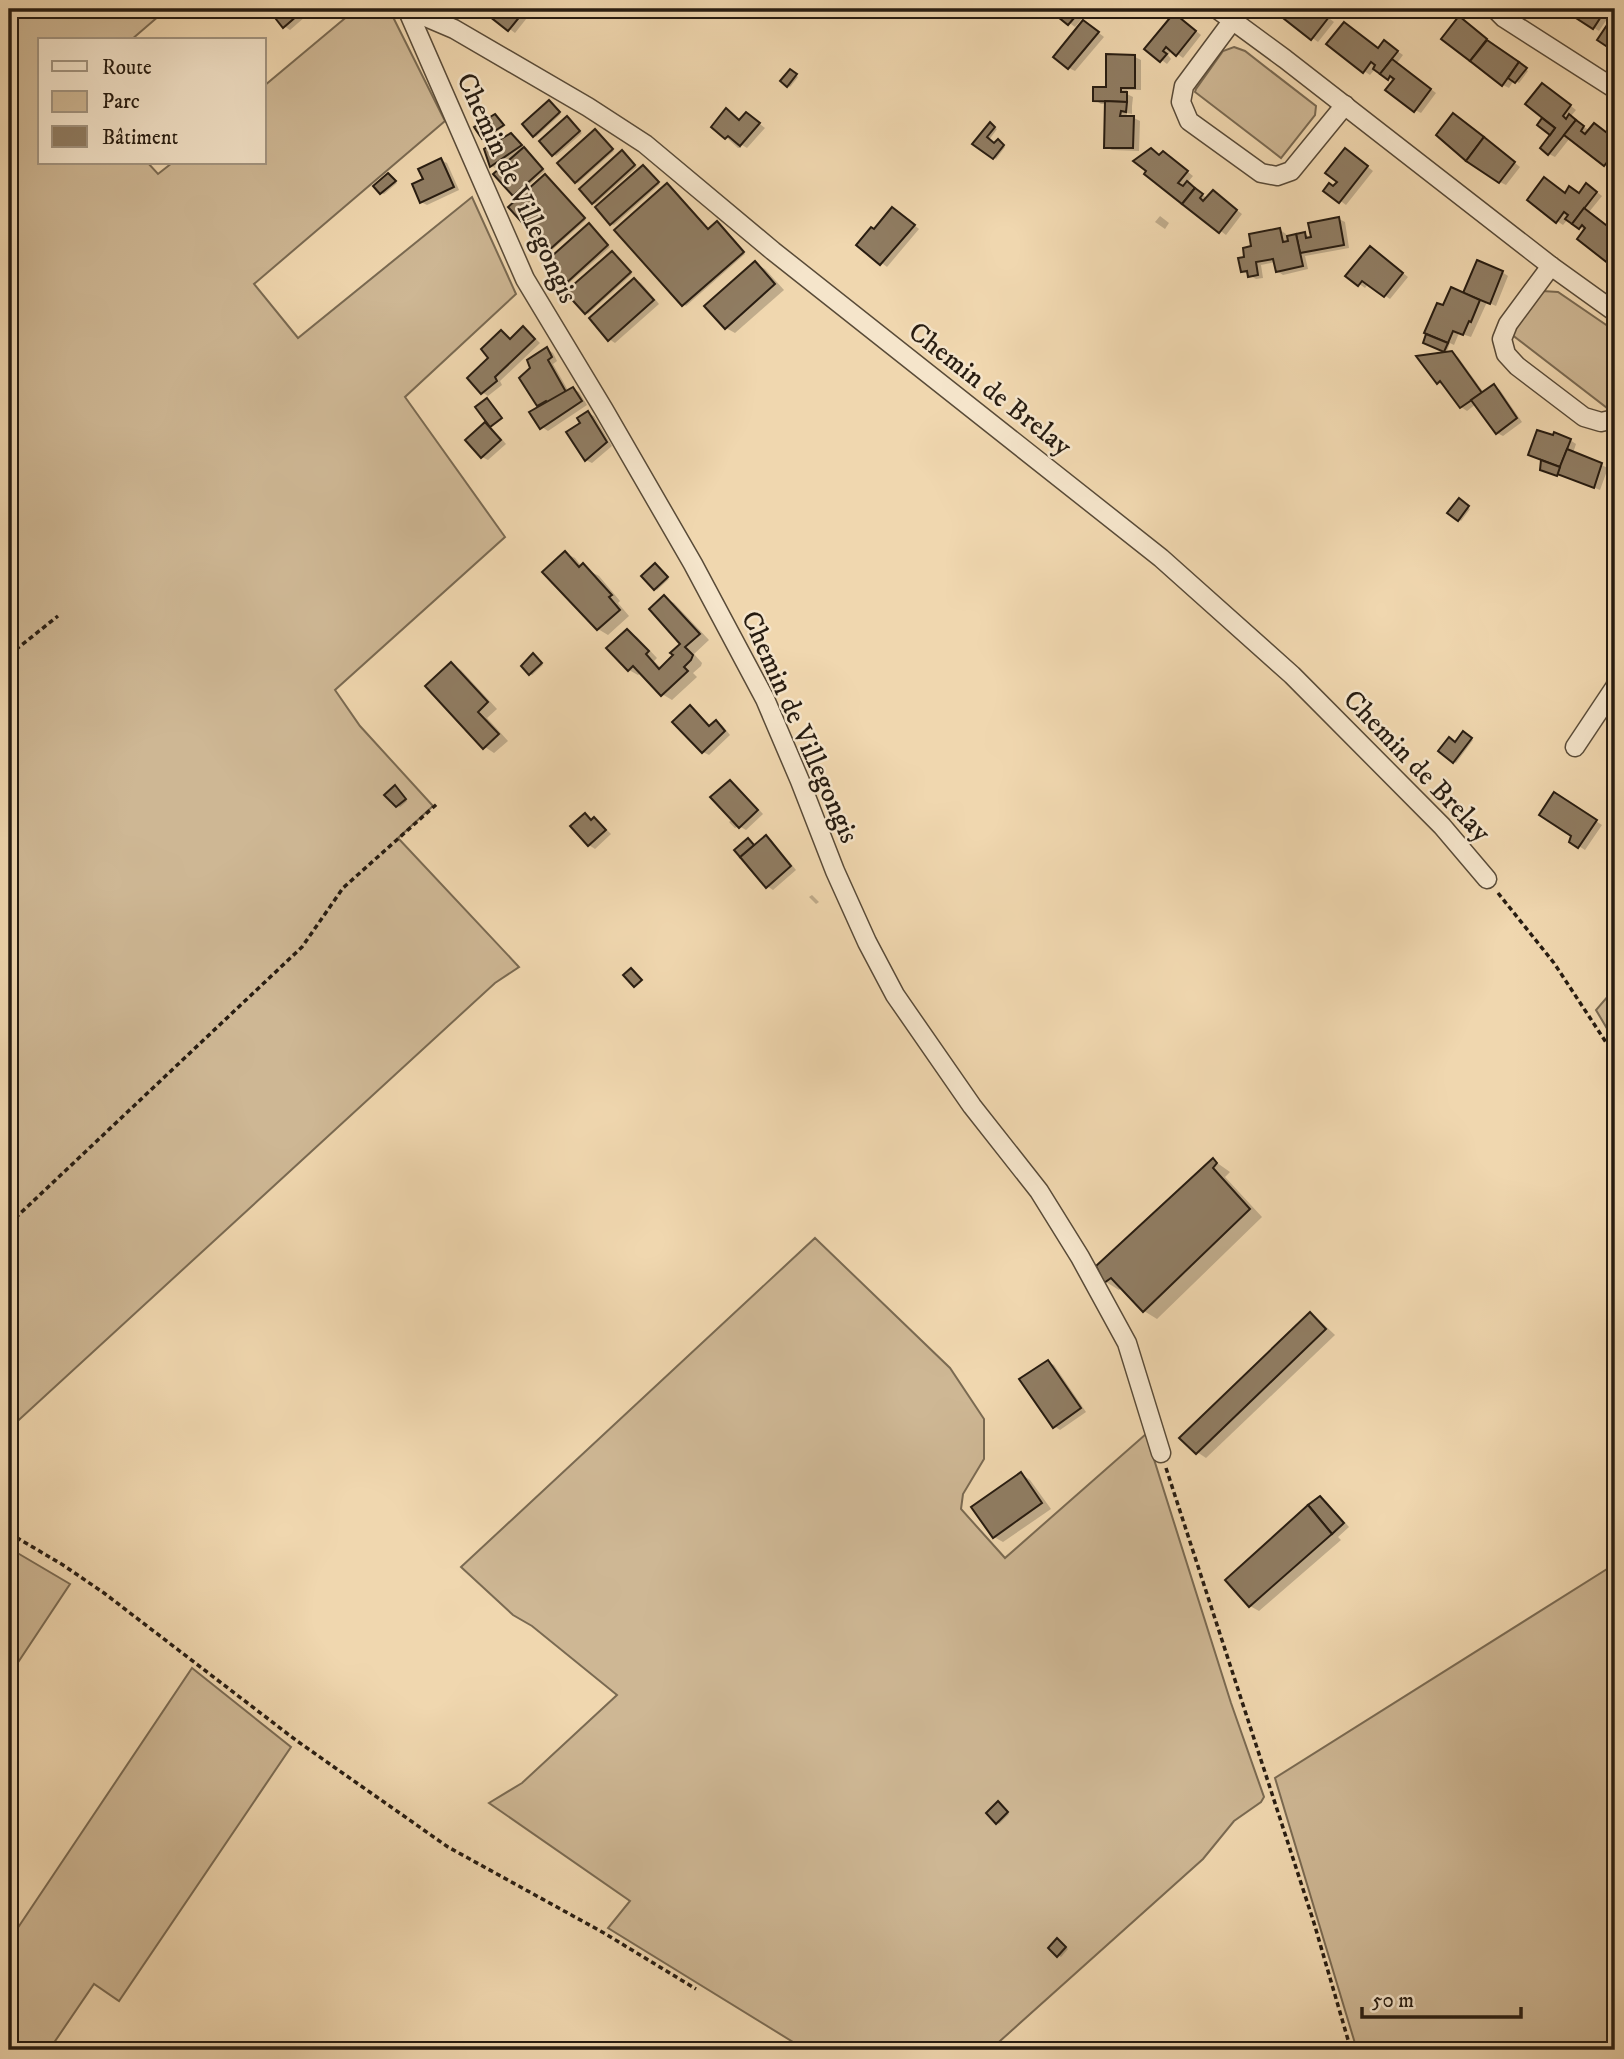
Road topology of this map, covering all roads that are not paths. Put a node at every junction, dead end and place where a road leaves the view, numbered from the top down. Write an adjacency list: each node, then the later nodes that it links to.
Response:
1 (407, 9): 12 (street, Chemin de Brelay); 13 (street, Chemin de Villegongis)
2 (1217, 9): 4 (street)
3 (1495, 9): 5 (street)
4 (1233, 20): 6 (street); 6 (street)
5 (1615, 89)
6 (1345, 105): 7 (street)
7 (1551, 266): 8 (street); 9 (street)
8 (1615, 312)
9 (1615, 419)
10 (1615, 687): 11 (street)
11 (1575, 747)
12 (1487, 879)
13 (1161, 1453)

